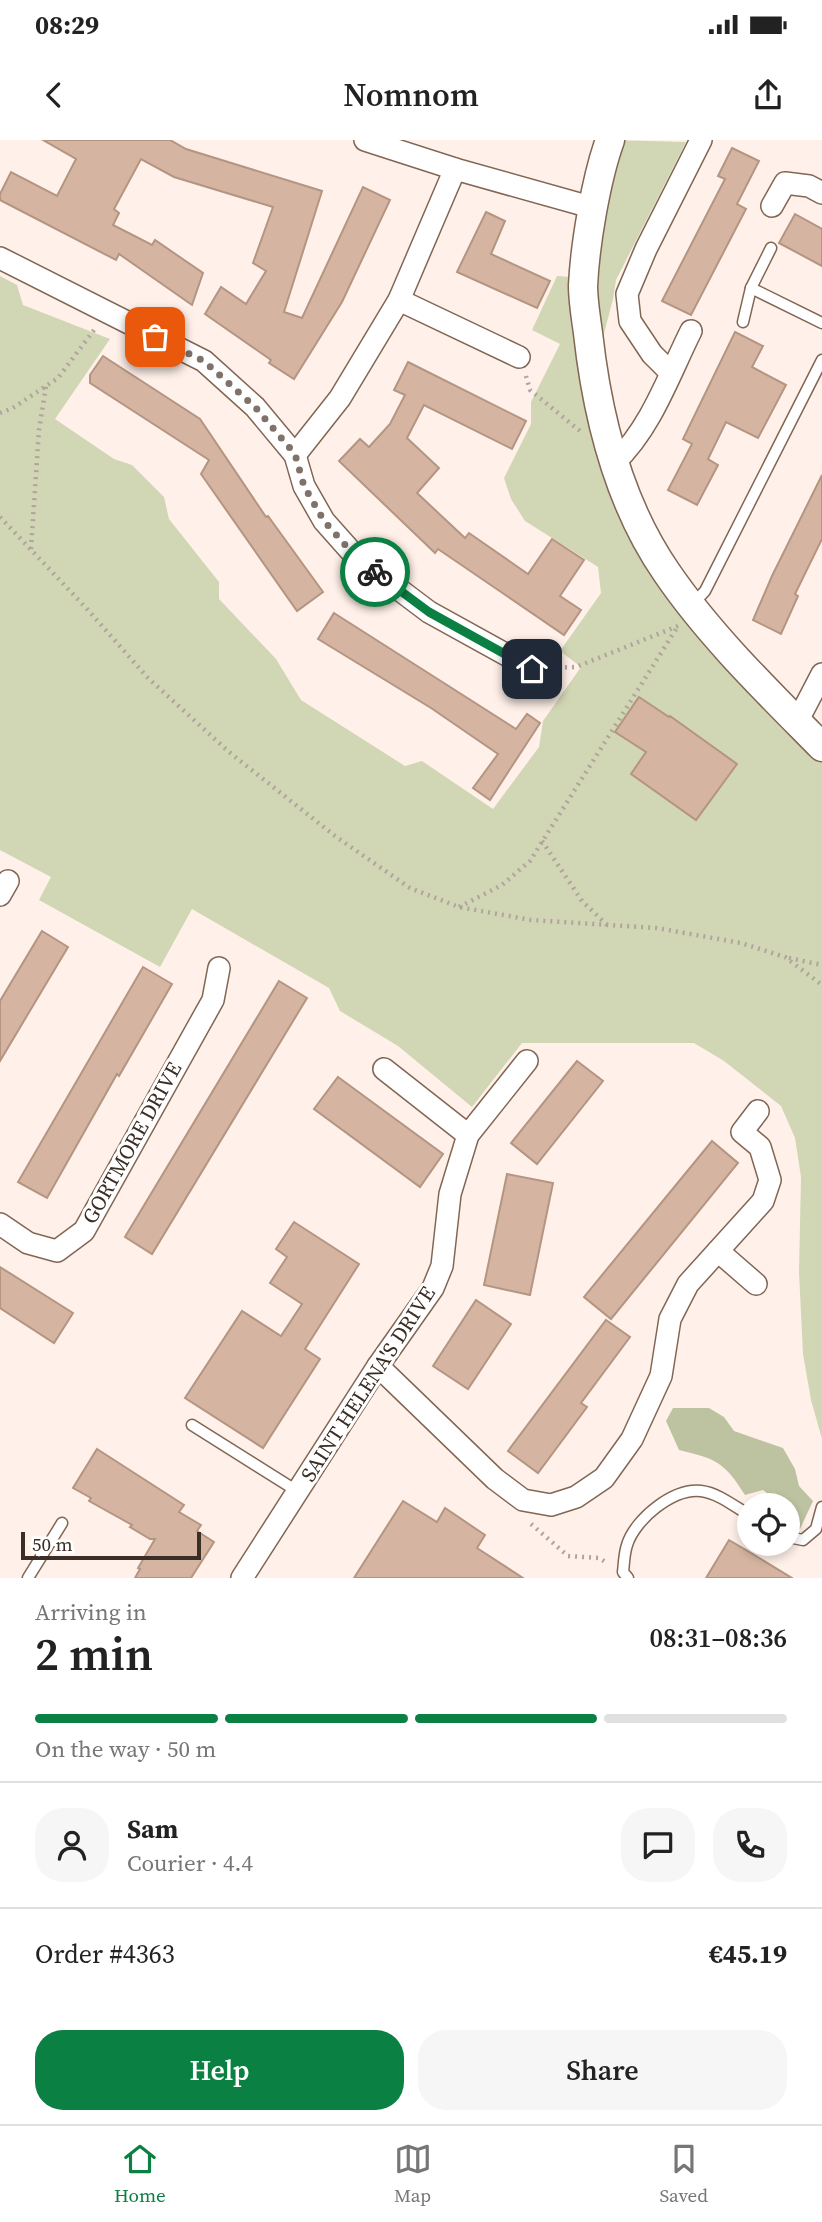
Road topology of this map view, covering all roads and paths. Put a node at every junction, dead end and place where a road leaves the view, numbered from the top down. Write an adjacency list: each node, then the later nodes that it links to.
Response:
1 (365, 140): 4 (street)
2 (610, 140): 7 (street)
3 (701, 140): 18 (street)
4 (455, 169): 7 (street); 11 (street)
5 (822, 192): 6 (street)
6 (772, 206)
7 (594, 208): 22 (street)
8 (771, 248): 10 (lane)
9 (0, 258): 12 (street)
10 (751, 288): 13 (lane); 14 (lane)
11 (399, 300): 16 (street); 21 (street)
12 (107, 313): 19 (path); 21 (street)
13 (743, 322)
14 (822, 323)
15 (691, 331): 18 (street)
16 (519, 357): 22 (path)
17 (822, 360): 25 (lane)
18 (670, 373): 22 (street)
19 (46, 386): 20 (path); 24 (path)
20 (0, 414)
21 (295, 454): 26 (street)
22 (613, 458): 25 (street)
23 (0, 517): 24 (path)
24 (31, 550): 31 (path)
25 (685, 616): 26 (path); 28 (street); 30 (path)
26 (532, 669)
27 (822, 674): 28 (street)
28 (797, 722): 29 (street)
29 (822, 747)
30 (542, 841): 31 (path); 32 (path)
31 (459, 907): 32 (path)
32 (607, 925): 33 (path)
33 (785, 957): 34 (path); 36 (path)
34 (822, 965)
35 (219, 968): 41 (street, GORTMORE DRIVE)
36 (822, 985)
37 (527, 1061): 40 (street, SAINT HELENA'S DRIVE)
38 (384, 1069): 40 (street)
39 (758, 1111): 42 (street)
40 (468, 1135): 44 (street, SAINT HELENA'S DRIVE)
41 (0, 1224)
42 (718, 1251): 43 (street); 47 (street)
43 (756, 1284)
44 (378, 1366): 46 (street, SAINT HELENA'S DRIVE); 47 (street)
45 (192, 1425): 46 (lane)
46 (298, 1491): 54 (street, SAINT HELENA'S DRIVE)
47 (514, 1494): 52 (path)
48 (822, 1507): 51 (lane)
49 (737, 1508): 52 (lane)
50 (62, 1523): 53 (lane)
51 (800, 1540)
52 (626, 1575)
53 (28, 1578)
54 (242, 1578)

